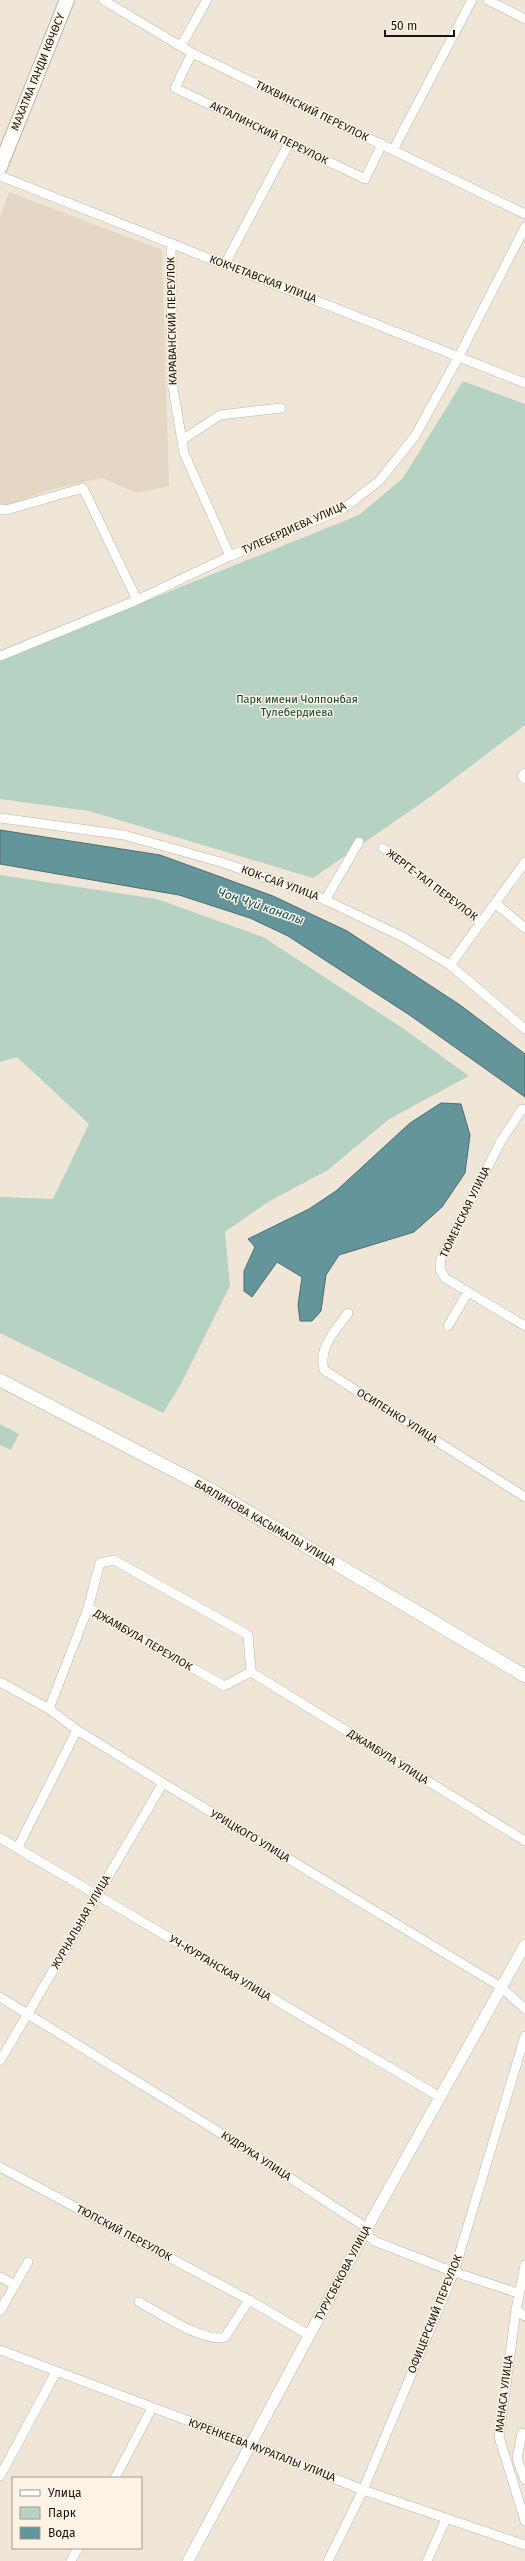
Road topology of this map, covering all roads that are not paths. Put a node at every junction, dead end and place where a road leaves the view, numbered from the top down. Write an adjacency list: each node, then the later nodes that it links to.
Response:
1 (67, 0): 12 (main road, МАХАТМА ГАНДИ КӨЧӨСҮ)
2 (103, 0): 7 (street, ТИХВИНСКИЙ ПЕРЕУЛОК)
3 (207, 0): 7 (street)
4 (472, 0): 11 (street)
5 (488, 0): 6 (street)
6 (525, 19)
7 (181, 46): 8 (street, ТИХВИНСКИЙ ПЕРЕУЛОК)
8 (192, 53): 9 (street, АКТАЛИНСКИЙ ПЕРЕУЛОК); 10 (street, ТИХВИНСКИЙ ПЕРЕУЛОК)
9 (289, 142): 10 (street, АКТАЛИНСКИЙ ПЕРЕУЛОК); 17 (street)
10 (382, 144): 11 (street, ТИХВИНСКИЙ ПЕРЕУЛОК)
11 (393, 150): 14 (street, ТИХВИНСКИЙ ПЕРЕУЛОК)
12 (1, 161)
13 (0, 176): 16 (street, КОКЧЕТАВСКАЯ УЛИЦА)
14 (525, 214)
15 (525, 227): 18 (street, ТУЛЕБЕРДИЕВА УЛИЦА)
16 (171, 243): 17 (street, КОКЧЕТАВСКАЯ УЛИЦА); 21 (street, КАРАВАНСКИЙ ПЕРЕУЛОК)
17 (225, 264): 18 (street, КОКЧЕТАВСКАЯ УЛИЦА)
18 (459, 356): 19 (street, КОКЧЕТАВСКАЯ УЛИЦА); 23 (street, ТУЛЕБЕРДИЕВА УЛИЦА)
19 (525, 382)
20 (281, 408): 21 (street)
21 (182, 440): 23 (street, КАРАВАНСКИЙ ПЕРЕУЛОК)
22 (0, 509): 24 (street)
23 (230, 556): 24 (street, ТУЛЕБЕРДИЕВА УЛИЦА)
24 (137, 600): 25 (street, ТУЛЕБЕРДИЕВА УЛИЦА)
25 (0, 656)
26 (525, 773): 27 (street)
27 (525, 779)
28 (0, 818): 32 (street, КОК-САЙ УЛИЦА)
29 (359, 842): 32 (street)
30 (383, 848): 34 (street, ЖЕРГЕ-ТАЛ ПЕРЕУЛОК)
31 (525, 862): 33 (street)
32 (325, 900): 36 (street, КОК-САЙ УЛИЦА)
33 (495, 903): 34 (street); 35 (street)
34 (481, 922): 36 (street)
35 (525, 928)
36 (450, 965): 37 (street, КОК-САЙ УЛИЦА)
37 (525, 1029)
38 (524, 1109): 39 (street, ТЮМЕНСКАЯ УЛИЦА)
39 (468, 1292): 41 (street); 42 (street, ТЮМЕНСКАЯ УЛИЦА)
40 (348, 1313): 44 (street, ОСИПЕНКО УЛИЦА)
41 (448, 1326)
42 (525, 1326)
43 (0, 1380): 47 (main road, БАЯЛИНОВА КАСЫМАЛЫ УЛИЦА)
44 (525, 1497)
45 (88, 1608): 46 (street, ДЖАМБУЛА ПЕРЕУЛОК); 46 (street, ДЖАМБУЛА ПЕРЕУЛОК); 49 (street)
46 (251, 1672): 53 (street, ДЖАМБУЛА УЛИЦА)
47 (525, 1676)
48 (1, 1686): 49 (street, УРИЦКОГО УЛИЦА)
49 (49, 1709): 50 (street, УРИЦКОГО УЛИЦА)
50 (77, 1730): 51 (street, УРИЦКОГО УЛИЦА); 54 (street)
51 (163, 1783): 55 (street, ЖУРНАЛЬНАЯ УЛИЦА); 57 (street, УРИЦКОГО УЛИЦА)
52 (0, 1838): 54 (street, УЧ-КУРГАНСКАЯ УЛИЦА)
53 (525, 1841)
54 (18, 1847): 55 (street, УЧ-КУРГАНСКАЯ УЛИЦА)
55 (96, 1895): 60 (street, ЖУРНАЛЬНАЯ УЛИЦА); 63 (street, УЧ-КУРГАНСКАЯ УЛИЦА)
56 (525, 1945): 57 (street)
57 (501, 1987): 59 (street); 63 (street, ТУРУСБЕКОВА УЛИЦА)
58 (0, 1997): 60 (street, КУДРУКА УЛИЦА)
59 (525, 2009)
60 (28, 2012): 62 (street, ЖУРНАЛЬНАЯ УЛИЦА); 65 (street, КУДРУКА УЛИЦА)
61 (525, 2036): 68 (street, ОФИЦЕРСКИЙ ПЕРЕУЛОК)
62 (0, 2062)
63 (440, 2098): 65 (street, ТУРУСБЕКОВА УЛИЦА)
64 (0, 2167): 72 (street, ТЮПСКИЙ ПЕРЕУЛОК)
65 (368, 2228): 68 (street, КУДРУКА УЛИЦА); 77 (street, ТУРУСБЕКОВА УЛИЦА)
66 (28, 2262): 70 (street)
67 (525, 2264): 71 (street, МАНАСА УЛИЦА)
68 (454, 2272): 71 (street, КУДРУКА УЛИЦА); 86 (street, ОФИЦЕРСКИЙ ПЕРЕУЛОК)
69 (0, 2277): 70 (street)
70 (15, 2285): 75 (street)
71 (518, 2293): 74 (street, МАНАСА УЛИЦА)
72 (249, 2300): 73 (street); 77 (street, ТЮПСКИЙ ПЕРЕУЛОК)
73 (139, 2302)
74 (516, 2310): 76 (street); 88 (street, МАНАСА УЛИЦА)
75 (0, 2311)
76 (525, 2316)
77 (309, 2335): 82 (street, ТУРУСБЕКОВА УЛИЦА)
78 (0, 2350): 79 (street, КУРЕНКЕЕВА МУРАТАЛЫ УЛИЦА)
79 (56, 2372): 80 (street, КУРЕНКЕЕВА МУРАТАЛЫ УЛИЦА); 83 (street)
80 (152, 2408): 82 (street, КУРЕНКЕЕВА МУРАТАЛЫ УЛИЦА); 84 (street)
81 (522, 2433): 85 (street)
82 (250, 2444): 86 (street, КУРЕНКЕЕВА МУРАТАЛЫ УЛИЦА); 92 (street, ТУРУСБЕКОВА УЛИЦА)
83 (0, 2476)
84 (116, 2477)
85 (525, 2480)
86 (363, 2490): 87 (street, КУРЕНКЕЕВА МУРАТАЛЫ УЛИЦА); 93 (street, ОФИЦЕРСКИЙ ПЕРЕУЛОК)
87 (446, 2519): 89 (street, КУРЕНКЕЕВА МУРАТАЛЫ УЛИЦА); 94 (street)
88 (525, 2520)
89 (525, 2545)
90 (77, 2549): 91 (street)
91 (71, 2561)
92 (188, 2561)
93 (328, 2561)
94 (427, 2561)

